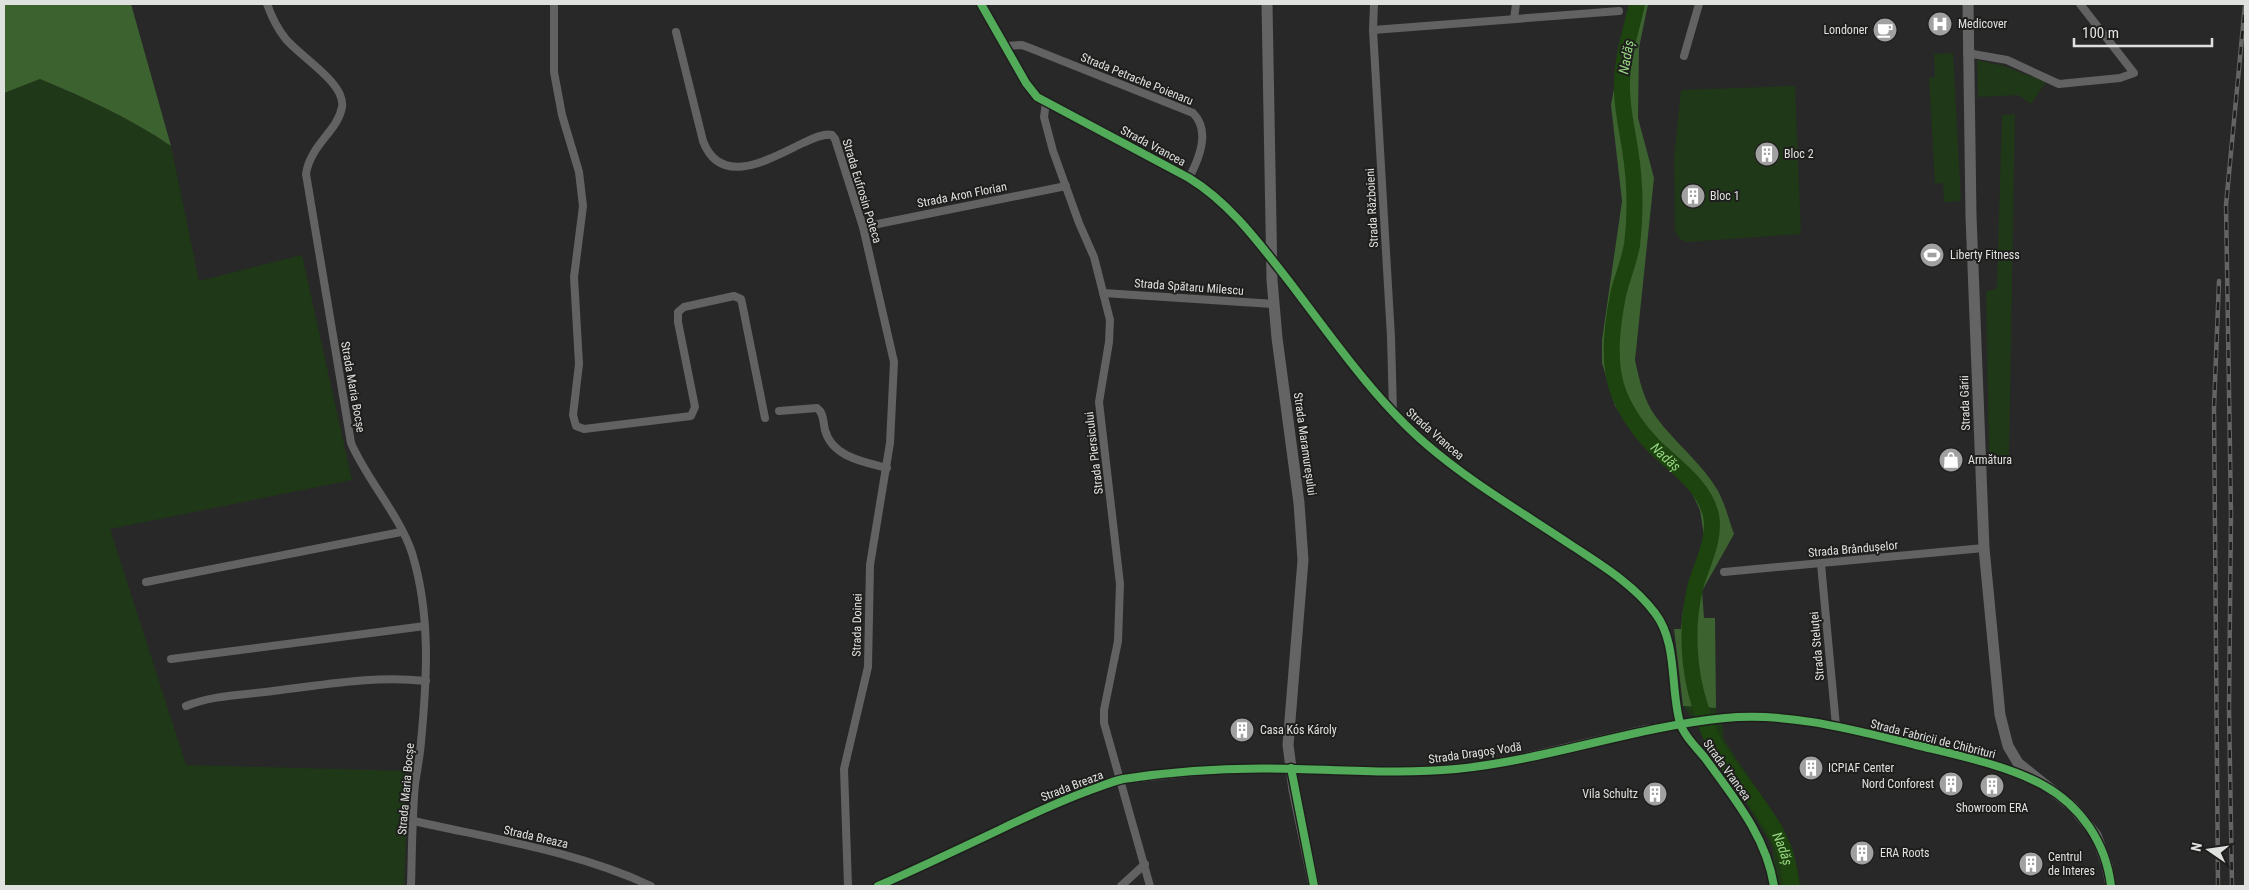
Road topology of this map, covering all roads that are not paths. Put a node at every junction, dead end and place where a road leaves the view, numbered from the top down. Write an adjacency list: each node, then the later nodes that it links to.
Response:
1 (267, 4): 31 (street, Strada Maria Bocșe)
2 (554, 4): 29 (street)
3 (982, 4): 14 (street, Strada Vrancea)
4 (1267, 4): 21 (street, Strada Maramureșului)
5 (1374, 4): 12 (street, Strada Războieni)
6 (1516, 4): 11 (street)
7 (1699, 4): 16 (street)
8 (1968, 4): 15 (street, Strada Gării)
9 (2080, 4): 15 (street)
10 (1619, 11): 11 (street)
11 (1514, 19): 12 (street)
12 (1373, 30): 28 (street, Strada Războieni)
13 (676, 32): 20 (street, Strada Eufrosin Poteca)
14 (1006, 46): 17 (street, Strada Vrancea); 18 (street, Strada Petrache Poienaru)
15 (1967, 53): 32 (street, Strada Gării)
16 (1684, 56)
17 (1046, 102): 18 (street, Strada Vrancea); 19 (street, Strada Piersicului)
18 (1189, 178): 22 (street, Strada Vrancea)
19 (1066, 186): 20 (street, Strada Aron Florian); 24 (street, Strada Piersicului)
20 (863, 227): 26 (street, Strada Eufrosin Poteca)
21 (1271, 244): 22 (street, Strada Maramureșului); 23 (street, Strada Vrancea)
22 (1271, 258): 23 (street, Strada Maramureșului)
23 (1276, 273): 25 (street, Strada Maramureșului); 28 (street, Strada Vrancea)
24 (1103, 293): 25 (street, Strada Spătaru Milescu); 43 (street, Strada Piersicului)
25 (1274, 304): 42 (street, Strada Maramureșului)
26 (894, 362): 30 (street, Strada Doinei)
27 (778, 411): 30 (street)
28 (1393, 412): 40 (street, Strada Vrancea)
29 (764, 418)
30 (887, 468): 49 (street, Strada Doinei)
31 (402, 532): 35 (street); 36 (street, Strada Maria Bocșe)
32 (1984, 548): 33 (street, Strada Brândușelor); 44 (street, Strada Gării)
33 (1821, 564): 34 (street, Strada Brândușelor); 41 (street, Strada Steluței)
34 (1724, 572)
35 (146, 582)
36 (425, 626): 37 (street); 38 (street, Strada Maria Bocșe)
37 (171, 659)
38 (426, 681): 39 (street); 45 (street, Strada Maria Bocșe)
39 (186, 706)
40 (1684, 723): 41 (street, Strada Fabricii de Chibrituri); 42 (street, Strada Dragoș Vodă); 54 (street, Strada Vrancea)
41 (1836, 726): 44 (street, Strada Fabricii de Chibrituri)
42 (1291, 768): 43 (street, Strada Breaza); 53 (street, Strada Maramureșului)
43 (1120, 780): 46 (street, Strada Piersicului); 50 (street, Strada Breaza)
44 (2043, 785): 55 (street, Strada Fabricii de Chibrituri)
45 (414, 821): 47 (street, Strada Maria Bocșe); 48 (street, Strada Breaza)
46 (1145, 864): 51 (street); 52 (street, Strada Piersicului)
47 (411, 886)
48 (650, 886)
49 (848, 886)
50 (878, 886)
51 (1121, 886)
52 (1150, 886)
53 (1314, 886)
54 (1774, 886)
55 (2111, 886)

